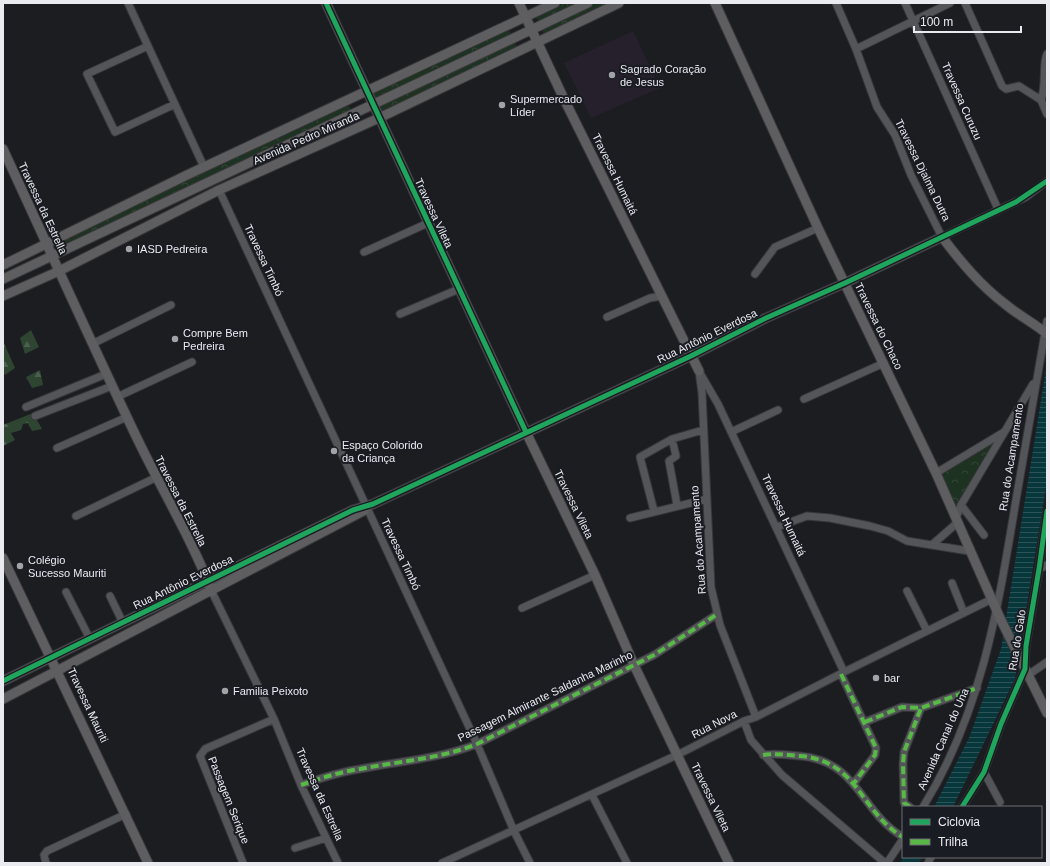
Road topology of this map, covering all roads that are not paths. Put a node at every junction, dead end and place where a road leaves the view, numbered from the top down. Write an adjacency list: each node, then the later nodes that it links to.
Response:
1 (128, 3): 16 (street)
2 (326, 3): 19 (street, Travessa Vileta)
3 (519, 3): 12 (street, Travessa Humaitá)
4 (555, 3): 12 (street, Avenida Pedro Miranda)
5 (588, 3): 14 (street, Avenida Pedro Miranda)
6 (619, 3): 15 (street, Avenida Pedro Miranda)
7 (715, 3): 31 (street, Travessa do Chaco)
8 (836, 3): 17 (street, Travessa Djalma Dutra)
9 (905, 3): 13 (street, Travessa Curuzu)
10 (950, 3): 13 (street)
11 (965, 3): 20 (street)
12 (525, 17): 14 (street, Travessa Humaitá); 19 (street, Avenida Pedro Miranda)
13 (913, 21): 17 (street); 29 (street, Travessa Curuzu)
14 (532, 29): 15 (street, Travessa Humaitá); 21 (street, Avenida Pedro Miranda)
15 (538, 42): 24 (street, Avenida Pedro Miranda); 43 (street, Travessa Humaitá)
16 (148, 46): 22 (street); 22 (street)
17 (856, 49): 32 (street, Travessa Djalma Dutra)
18 (1047, 54): 20 (street)
19 (368, 91): 21 (street, Travessa Vileta); 26 (street, Avenida Pedro Miranda)
20 (1041, 100): 23 (street)
21 (373, 104): 24 (street, Travessa Vileta); 35 (street, Avenida Pedro Miranda)
22 (173, 105): 26 (street)
23 (1047, 114)
24 (378, 118): 28 (street, Avenida Pedro Miranda); 30 (street, Travessa Vileta)
25 (3, 149): 33 (street, Travessa da Estrella)
26 (204, 168): 33 (street, Avenida Pedro Miranda)
27 (1047, 181): 29 (street, Rua Antônio Everdosa)
28 (219, 190): 37 (street, Avenida Pedro Miranda); 74 (street, Travessa Timbó)
29 (998, 209): 32 (street, Rua Antônio Everdosa)
30 (428, 223): 34 (street); 41 (street, Travessa Vileta)
31 (818, 228): 38 (street); 40 (street, Travessa do Chaco)
32 (942, 237): 40 (street, Rua Antônio Everdosa); 48 (street, Travessa Djalma Dutra)
33 (46, 244): 35 (street, Travessa da Estrella); 36 (street, Avenida Pedro Miranda)
34 (364, 252)
35 (52, 257): 37 (street, Travessa da Estrella); 39 (street, Avenida Pedro Miranda)
36 (3, 265)
37 (59, 271): 42 (street, Avenida Pedro Miranda); 49 (street, Travessa da Estrella)
38 (755, 274)
39 (3, 279)
40 (845, 283): 50 (street, Rua Antônio Everdosa); 52 (street, Travessa do Chaco)
41 (459, 289): 45 (street); 65 (street, Travessa Vileta)
42 (3, 296)
43 (662, 296): 46 (street); 50 (street, Travessa Humaitá)
44 (171, 305): 49 (street)
45 (400, 314)
46 (607, 317)
47 (1047, 321): 48 (street, Rua do Acampamento)
48 (1046, 334): 55 (street, Rua do Acampamento)
49 (92, 344): 54 (street, Travessa da Estrella)
50 (691, 356): 53 (street, Rua do Acampamento); 65 (street, Rua Antônio Everdosa)
51 (192, 362): 57 (street)
52 (884, 363): 58 (street); 69 (street, Travessa do Chaco)
53 (699, 371): 63 (street, Rua do Acampamento); 66 (street, Travessa Humaitá)
54 (106, 374): 56 (street, Travessa da Estrella); 59 (street)
55 (1036, 378): 64 (street); 99 (street, Rua do Acampamento)
56 (112, 386): 57 (street, Travessa da Estrella); 61 (street)
57 (117, 397): 62 (street, Travessa da Estrella)
58 (804, 399)
59 (26, 407)
60 (778, 410): 66 (street)
61 (35, 416)
62 (127, 418): 68 (street); 70 (street, Travessa da Estrella)
63 (703, 430): 67 (street); 71 (street, Rua do Acampamento)
64 (1006, 431): 69 (street); 73 (street)
65 (526, 432): 74 (street, Rua Antônio Everdosa); 88 (street, Travessa Vileta)
66 (731, 432): 81 (street, Travessa Humaitá)
67 (672, 439): 72 (street); 75 (street)
68 (57, 448)
69 (936, 473): 79 (street, Travessa do Chaco)
70 (157, 477): 77 (street); 89 (street, Travessa da Estrella)
71 (707, 499): 72 (street); 98 (street, Rua do Acampamento)
72 (677, 505): 75 (street)
73 (961, 505): 79 (street); 82 (street)
74 (369, 506): 89 (street, Rua Antônio Everdosa); 93 (street, Rua Antônio Everdosa); 120 (street, Travessa Timbó)
75 (654, 511): 78 (street)
76 (1047, 511): 80 (street, Rua do Galo)
77 (76, 516)
78 (630, 518)
79 (956, 520): 83 (street); 84 (street, Travessa do Chaco)
80 (1046, 524): 87 (street, Rua do Galo)
81 (776, 527): 83 (street); 110 (street, Travessa Humaitá)
82 (984, 534)
83 (933, 544): 84 (street)
84 (970, 551): 95 (street, Travessa do Chaco)
85 (4, 562): 104 (street, Travessa Mauriti)
86 (1047, 566): 87 (street)
87 (1039, 568): 108 (street, Rua do Galo)
88 (595, 575): 96 (street); 107 (street, Travessa Vileta)
89 (208, 582): 93 (street, Travessa da Estrella); 100 (street, Rua Antônio Everdosa)
90 (952, 583): 97 (street)
91 (907, 591): 101 (street)
92 (66, 592): 102 (street)
93 (212, 592): 105 (street, Rua Antônio Everdosa); 117 (street, Travessa da Estrella)
94 (110, 596): 100 (street)
95 (992, 599): 97 (street, Rua Nova); 99 (street, Travessa do Chaco)
96 (522, 608)
97 (964, 613): 101 (street, Rua Nova)
98 (716, 614): 107 (street, Passagem Almirante Saldanha Marinho); 116 (street, Rua do Acampamento)
99 (999, 614): 108 (street, Travessa do Chaco); 112 (street, Avenida Canal do Una)
100 (123, 623): 102 (street, Rua Antônio Everdosa)
101 (927, 631): 110 (street, Rua Nova)
102 (90, 639): 103 (street, Rua Antônio Everdosa)
103 (73, 646): 104 (street, Rua Antônio Everdosa); 105 (street)
104 (51, 657): 109 (street, Travessa Mauriti); 111 (street, Rua Antônio Everdosa)
105 (79, 660): 109 (street, Rua Antônio Everdosa)
106 (1047, 662): 108 (street)
107 (634, 665): 120 (street, Passagem Almirante Saldanha Marinho); 121 (street, Travessa Vileta)
108 (1025, 670): 115 (street, Travessa do Chaco); 123 (street, Rua do Galo)
109 (58, 671): 113 (street, Rua Antônio Everdosa); 131 (street, Travessa Mauriti)
110 (843, 673): 116 (street, Rua Nova); 119 (street, Travessa Humaitá)
111 (3, 681)
112 (977, 688): 114 (street); 129 (street, Avenida Canal do Una)
113 (3, 699)
114 (921, 708): 119 (street); 128 (street)
115 (1047, 713)
116 (756, 717): 118 (street, Rua Nova)
117 (274, 719): 125 (street, Travessa da Estrella); 139 (street, Passagem Serique)
118 (744, 721): 121 (street, Rua Nova); 122 (street)
119 (865, 722): 124 (street, Travessa Humaitá)
120 (477, 744): 125 (street, Passagem Almirante Saldanha Marinho); 132 (street, Travessa Timbó)
121 (677, 755): 126 (street, Rua Nova); 144 (street, Travessa Vileta)
122 (763, 755): 124 (street); 145 (street)
123 (984, 772): 127 (street); 130 (street, Rua do Galo)
124 (854, 783): 133 (street)
125 (301, 785): 134 (street, Travessa da Estrella)
126 (592, 795): 132 (street, Rua Nova); 143 (street)
127 (1000, 802)
128 (908, 806)
129 (924, 806)
130 (963, 806)
131 (126, 814): 137 (street); 138 (street, Travessa Mauriti)
132 (514, 831): 141 (street, Rua Nova); 142 (street, Travessa Timbó)
133 (902, 837)
134 (326, 838): 136 (street); 140 (street, Travessa da Estrella)
135 (902, 839): 145 (street)
136 (295, 848)
137 (46, 863)
138 (148, 863)
139 (243, 863)
140 (338, 863)
141 (444, 863)
142 (530, 863)
143 (627, 863)
144 (729, 863)
145 (886, 863)

